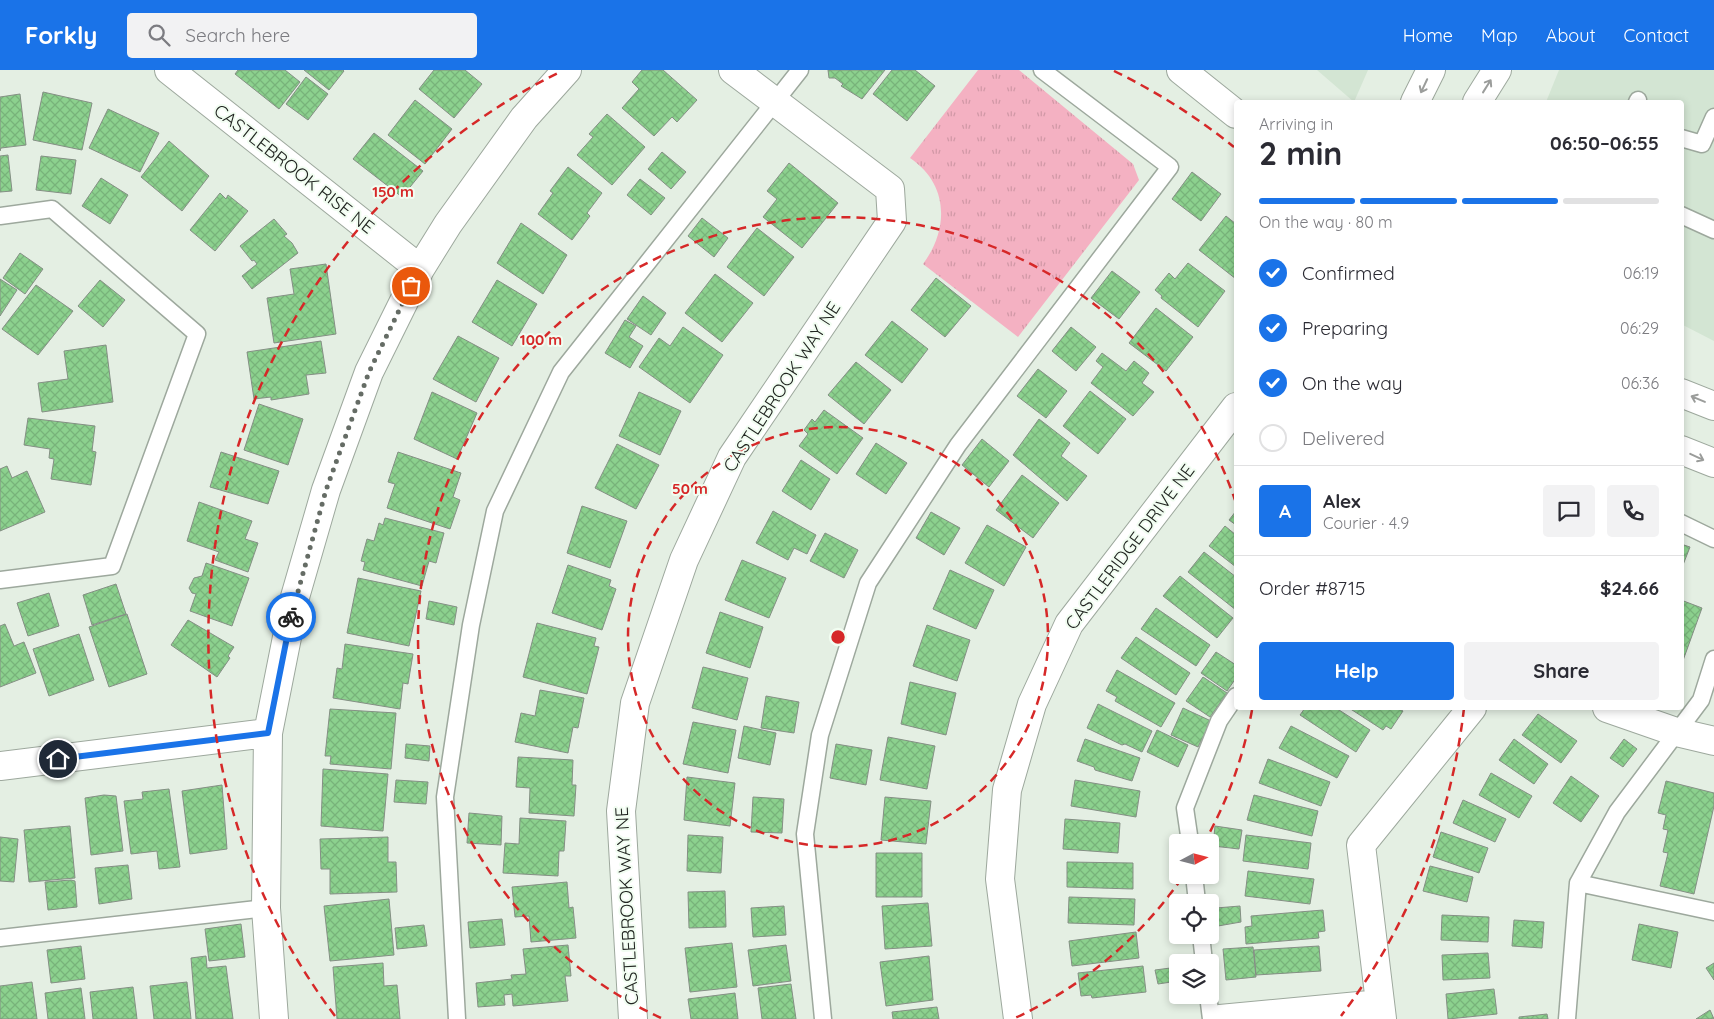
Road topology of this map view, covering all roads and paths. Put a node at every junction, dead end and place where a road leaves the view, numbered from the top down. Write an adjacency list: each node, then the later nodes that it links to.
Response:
1 (169, 70): 18 (street, CASTLEBROOK RISE NE)
2 (567, 70): 18 (street)
3 (734, 70): 11 (street, CASTLEBROOK WAY NE)
4 (800, 70): 11 (lane)
5 (1042, 70): 45 (lane)
6 (1181, 70): 12 (street)
7 (1431, 70): 9 (street, one-way to 9)
8 (1497, 70): 10 (street, one-way to 8)
9 (1416, 100)
10 (1478, 100)
11 (773, 102): 43 (lane); 44 (street, CASTLEBROOK WAY NE)
12 (1234, 112)
13 (1714, 117): 14 (lane)
14 (1684, 139)
15 (0, 216): 26 (lane)
16 (1684, 216): 17 (lane)
17 (1714, 230)
18 (420, 269): 32 (street)
19 (1684, 394): 20 (street, one-way to 19)
20 (1714, 406)
21 (1234, 410): 46 (street, CASTLERIDGE DRIVE NE)
22 (1684, 451): 23 (street, one-way to 23)
23 (1714, 464)
24 (1684, 524): 25 (lane)
25 (1714, 539)
26 (0, 580)
27 (1714, 658): 31 (lane)
28 (1234, 699): 35 (lane)
29 (1470, 710): 41 (street)
30 (1612, 710): 31 (street)
31 (1676, 732): 33 (street); 36 (lane)
32 (268, 733): 34 (street); 37 (street)
33 (1714, 741)
34 (0, 766)
35 (1189, 834)
36 (1578, 883): 38 (lane); 49 (lane)
37 (266, 908): 39 (lane); 42 (street)
38 (1714, 912)
39 (0, 938)
40 (1209, 1004): 47 (lane)
41 (1381, 1012): 48 (street)
42 (274, 1019)
43 (456, 1019)
44 (633, 1019)
45 (823, 1019)
46 (1018, 1019)
47 (1211, 1019)
48 (1220, 1019)
49 (1567, 1019)

